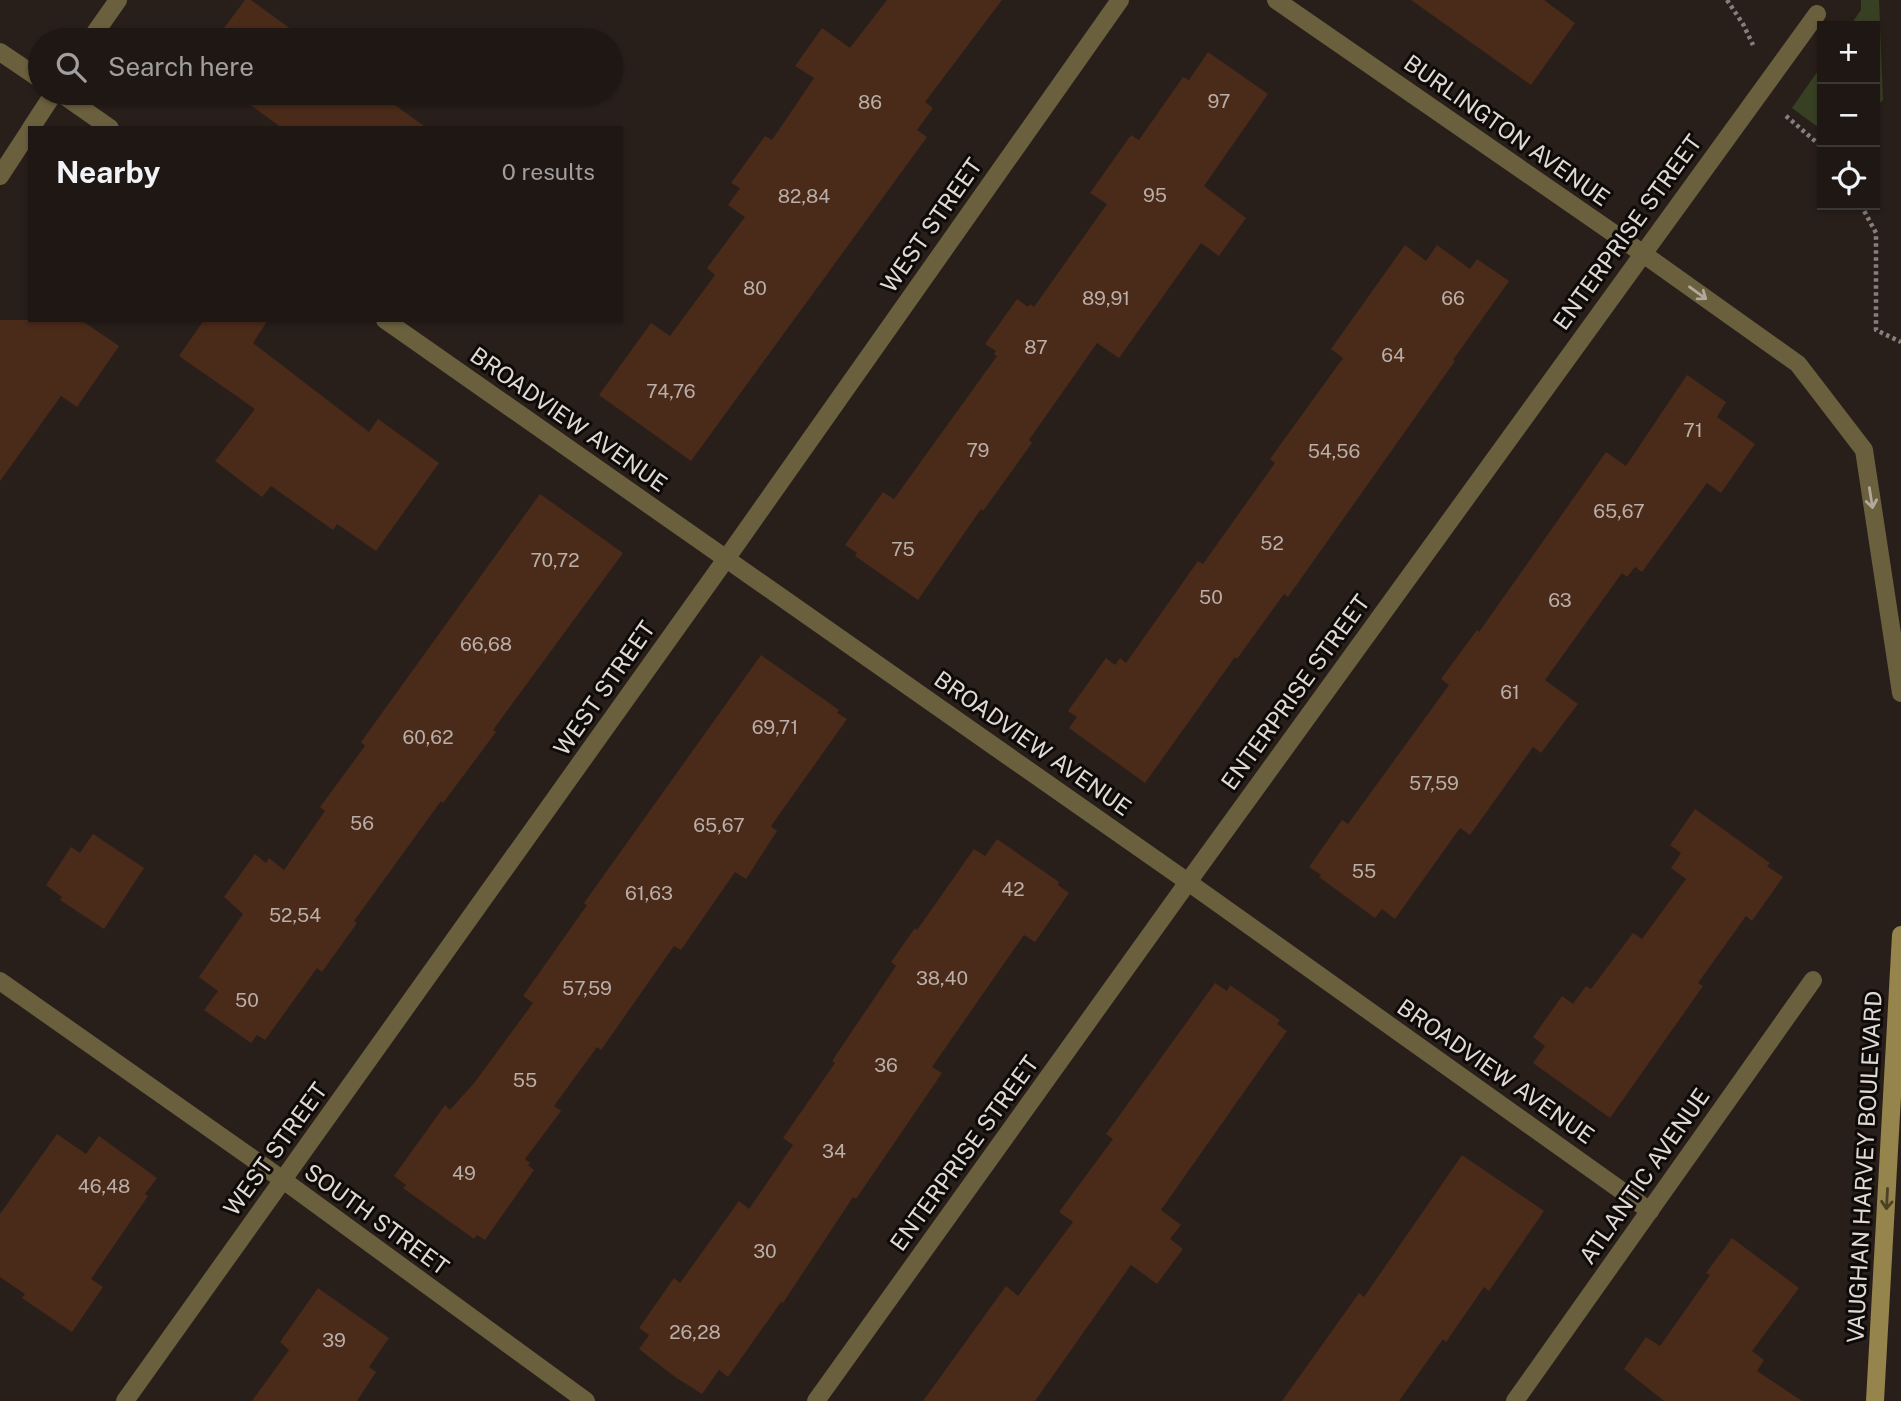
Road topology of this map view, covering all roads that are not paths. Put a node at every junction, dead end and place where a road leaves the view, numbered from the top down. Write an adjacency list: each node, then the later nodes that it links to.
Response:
1 (118, 0): 5 (street)
2 (1120, 0): 16 (street, WEST STREET)
3 (1276, 0): 14 (street, BURLINGTON AVENUE)
4 (1816, 14): 14 (street, ENTERPRISE STREET)
5 (98, 28)
6 (0, 52): 7 (street)
7 (28, 71)
8 (46, 105): 10 (street)
9 (77, 105): 11 (street)
10 (33, 126)
11 (107, 126)
12 (28, 134): 13 (street)
13 (0, 176)
14 (1642, 253): 17 (street, BURLINGTON AVENUE, one-way to 17); 18 (street, ENTERPRISE STREET)
15 (388, 322): 16 (street, BROADVIEW AVENUE)
16 (726, 559): 18 (street, BROADVIEW AVENUE); 22 (street, WEST STREET)
17 (1901, 693)
18 (1188, 882): 23 (street, BROADVIEW AVENUE); 26 (street, ENTERPRISE STREET)
19 (1901, 935): 28 (main road, VAUGHAN HARVEY BOULEVARD, one-way to 28)
20 (1813, 979): 23 (street, ATLANTIC AVENUE)
21 (0, 981): 22 (street, SOUTH STREET)
22 (283, 1180): 24 (street, WEST STREET); 25 (street, SOUTH STREET)
23 (1650, 1211): 27 (street, ATLANTIC AVENUE)
24 (125, 1401)
25 (586, 1401)
26 (816, 1401)
27 (1515, 1401)
28 (1875, 1401)

